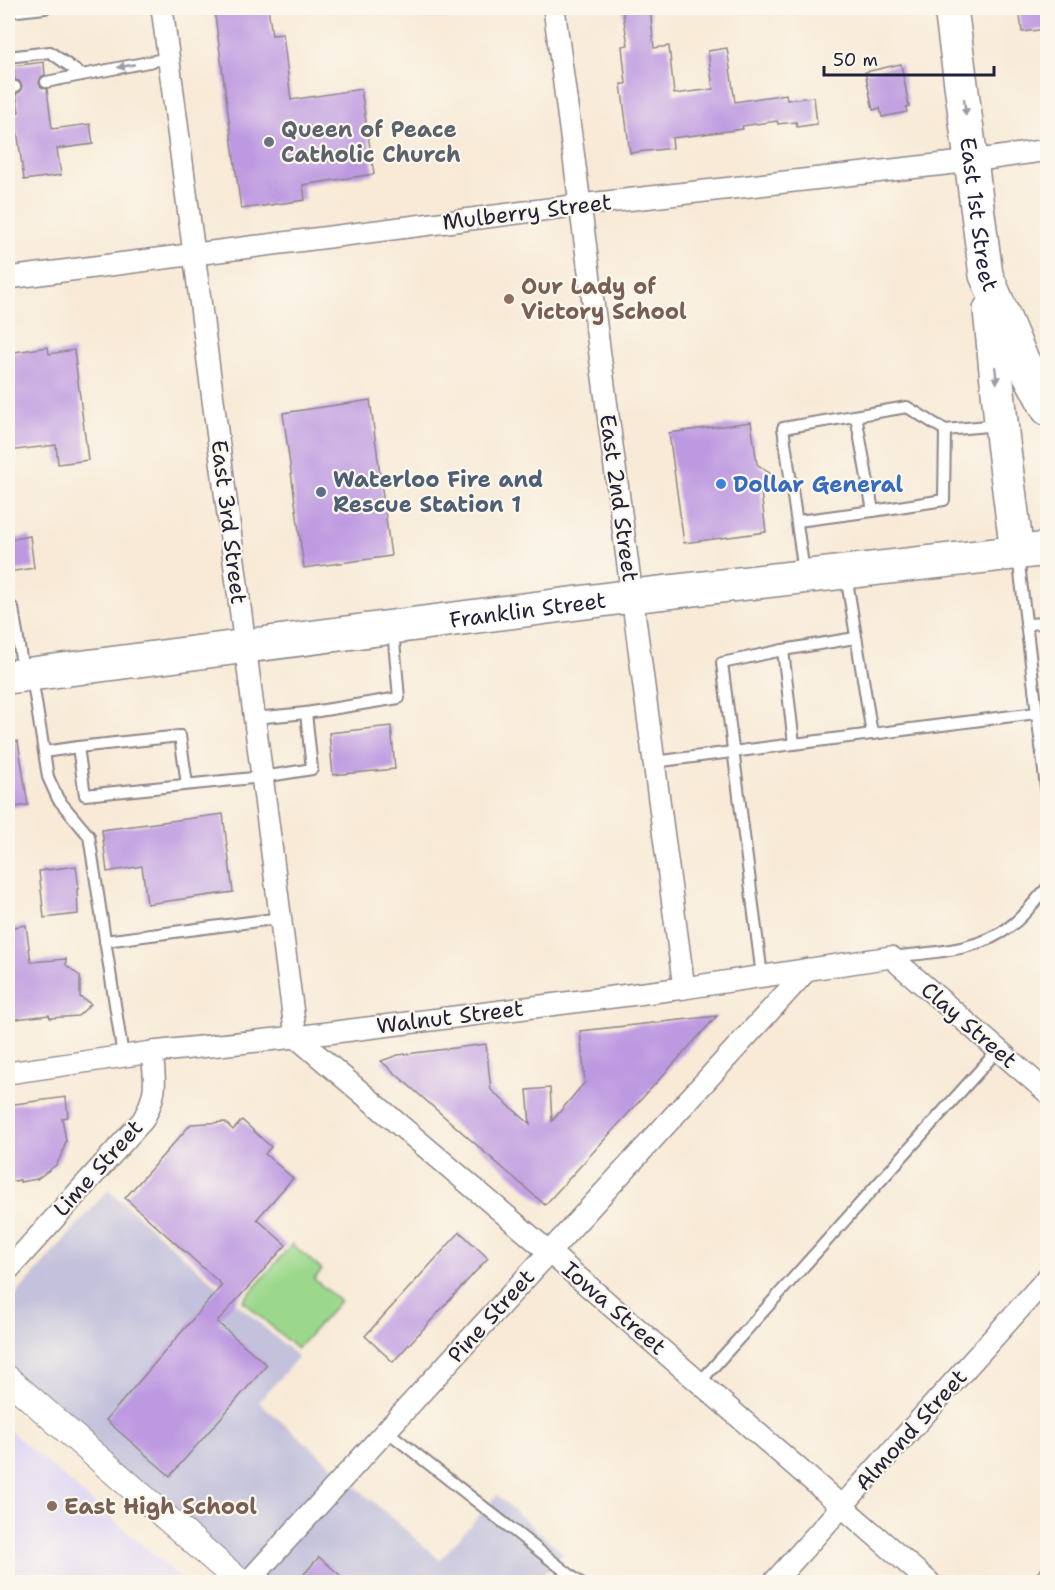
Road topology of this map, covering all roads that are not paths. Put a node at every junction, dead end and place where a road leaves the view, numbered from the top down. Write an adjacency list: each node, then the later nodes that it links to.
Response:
1 (45, 8): 5 (lane)
2 (162, 8): 7 (street, East 3rd Street)
3 (554, 8): 12 (street, East 2nd Street)
4 (951, 8): 11 (main road, East 1st Street, one-way to 11)
5 (8, 12)
6 (8, 57): 8 (lane)
7 (169, 58): 8 (lane, one-way to 8); 13 (street, East 3rd Street)
8 (82, 75): 9 (lane)
9 (46, 82)
10 (1047, 150): 11 (street, Mulberry Street)
11 (972, 161): 12 (street, Mulberry Street); 14 (main road, East 1st Street)
12 (580, 205): 13 (street, Mulberry Street); 25 (street, East 2nd Street)
13 (194, 255): 15 (street, Mulberry Street); 32 (street, East 3rd Street)
14 (986, 275): 16 (main road, East 1st Street); 18 (main road, one-way to 18)
15 (8, 278)
16 (1047, 409)
17 (856, 416): 19 (lane); 20 (lane); 21 (lane)
18 (1001, 424): 19 (lane); 22 (main road)
19 (945, 430): 20 (lane)
20 (873, 511): 21 (lane)
21 (798, 520): 24 (lane)
22 (1032, 551): 23 (main road, Franklin Street); 28 (lane)
23 (845, 572): 24 (main road, Franklin Street); 31 (lane)
24 (805, 577): 25 (main road, Franklin Street)
25 (632, 596): 29 (main road, Franklin Street); 44 (street, East 2nd Street)
26 (8, 605): 30 (lane)
27 (1047, 623): 28 (lane)
28 (1026, 624): 36 (lane)
29 (393, 627): 32 (main road, Franklin Street); 35 (lane)
30 (13, 636): 34 (lane)
31 (855, 638): 33 (lane); 38 (lane)
32 (245, 646): 34 (main road, Franklin Street); 37 (street, East 3rd Street)
33 (783, 650): 39 (lane); 43 (lane)
34 (21, 675): 42 (lane)
35 (306, 712): 37 (lane); 45 (lane)
36 (1036, 712): 38 (lane); 41 (lane)
37 (255, 718): 45 (street, East 3rd Street)
38 (872, 734): 39 (lane)
39 (794, 744): 43 (lane)
40 (78, 747): 42 (lane); 46 (lane); 46 (lane)
41 (1044, 747): 47 (lane)
42 (44, 752): 50 (lane)
43 (732, 752): 44 (lane); 53 (lane)
44 (654, 762): 54 (street, East 2nd Street)
45 (263, 777): 46 (lane); 49 (street, East 3rd Street)
46 (187, 784)
47 (1047, 804)
48 (1047, 886): 51 (lane)
49 (281, 918): 50 (lane); 55 (street, East 3rd Street)
50 (105, 941): 58 (lane)
51 (891, 957): 52 (street, Walnut Street); 56 (street, Clay Street)
52 (808, 969): 53 (street, Walnut Street); 61 (street, Pine Street)
53 (762, 976): 54 (street, Walnut Street)
54 (684, 988): 55 (street, Walnut Street)
55 (296, 1036): 57 (street, Walnut Street); 61 (street, Iowa Street)
56 (998, 1050): 60 (street, Clay Street); 65 (lane)
57 (152, 1052): 58 (street, Walnut Street); 62 (street, Lime Street)
58 (123, 1056): 59 (street, Walnut Street)
59 (8, 1073)
60 (1047, 1093)
61 (549, 1252): 65 (street, Iowa Street); 66 (street, Pine Street)
62 (8, 1270)
63 (1047, 1277): 67 (street, Almond Street)
64 (8, 1378): 69 (street)
65 (699, 1383): 67 (street, Iowa Street)
66 (387, 1431): 70 (street, Pine Street); 71 (lane)
67 (842, 1507): 72 (street, Almond Street); 73 (street, Iowa Street)
68 (1047, 1571): 74 (lane)
69 (240, 1582)
70 (248, 1582)
71 (579, 1582)
72 (774, 1582)
73 (929, 1582)
74 (1037, 1582)

